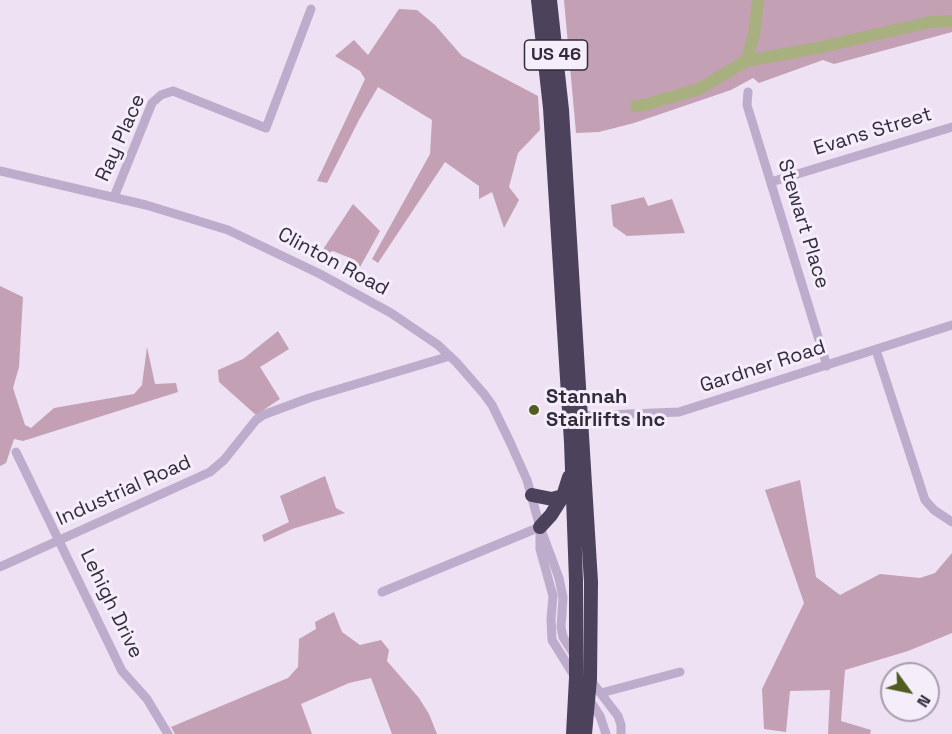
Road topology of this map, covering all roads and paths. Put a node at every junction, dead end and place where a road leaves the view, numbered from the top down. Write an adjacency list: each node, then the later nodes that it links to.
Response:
1 (538, 0): 14 (highway, US 46)
2 (550, 0): 13 (highway, US 46)
3 (311, 9): 8 (street, Ray Place)
4 (748, 92): 7 (street, Stewart Place)
5 (952, 127): 7 (street, Evans Street)
6 (0, 171): 8 (street, Clinton Road)
7 (771, 182): 12 (street, Stewart Place)
8 (114, 197): 11 (street, Clinton Road)
9 (952, 325): 10 (street, Gardner Road)
10 (876, 350): 12 (street, Gardner Road); 18 (street)
11 (450, 356): 16 (street, Clinton Road); 20 (street, Industrial Road)
12 (827, 366): 13 (street, Gardner Road)
13 (581, 416): 25 (highway, US 46)
14 (571, 441): 17 (highway); 23 (highway, US 46)
15 (16, 452): 20 (street, Lehigh Drive)
16 (532, 495): 17 (highway); 19 (street, Clinton Road)
17 (563, 496): 19 (highway)
18 (952, 522)
19 (540, 526): 22 (street); 23 (street); 25 (street)
20 (59, 541): 21 (street, Industrial Road); 27 (street, Lehigh Drive)
21 (0, 567)
22 (382, 592)
23 (575, 657): 25 (highway, US 46)
24 (680, 672): 26 (street)
25 (583, 679): 26 (highway, US 46); 28 (highway, US 46)
26 (594, 695): 29 (highway, US 46); 30 (street); 31 (street)
27 (168, 734)
28 (573, 734)
29 (585, 734)
30 (606, 734)
31 (621, 734)

